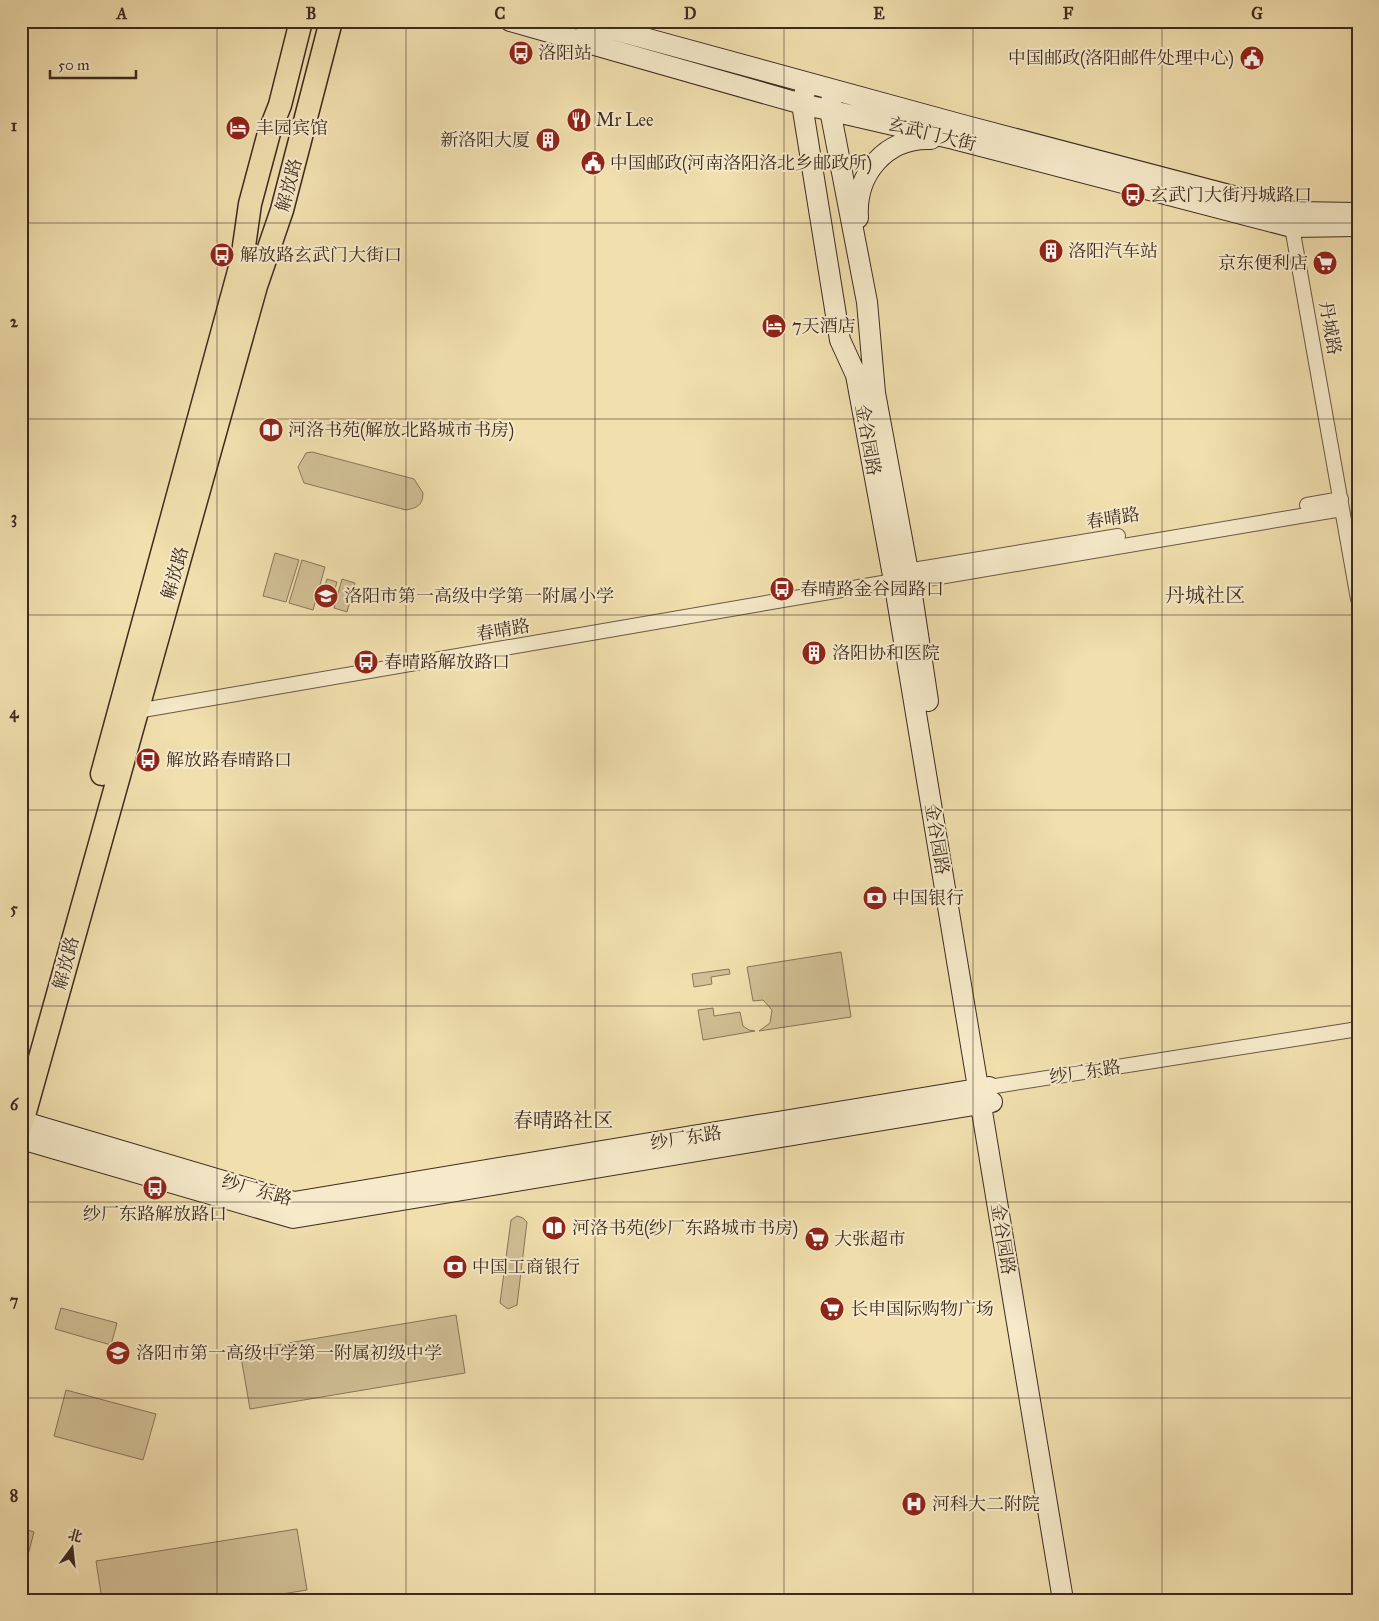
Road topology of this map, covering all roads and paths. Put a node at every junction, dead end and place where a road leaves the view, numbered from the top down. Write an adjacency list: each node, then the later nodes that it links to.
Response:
1 (301, 21): 17 (main road, 解放路)
2 (331, 21): 17 (main road, 解放路)
3 (510, 21): 7 (main road, 玄武门大街)
4 (582, 21): 5 (main road, 玄武门大街)
5 (807, 83): 6 (main road, 玄武门大街); 7 (main road, 金谷园路)
6 (834, 90): 8 (main road, 金谷园路); 11 (main road, 玄武门大街)
7 (802, 104): 8 (main road, 玄武门大街); 15 (main road, 金谷园路)
8 (830, 110): 9 (main road, 玄武门大街); 13 (main road, 金谷园路)
9 (954, 139): 11 (main road, 玄武门大街); 13 (main road)
10 (1358, 213): 11 (main road, 玄武门大街)
11 (1293, 219): 12 (main road, 玄武门大街); 14 (street, 丹城路)
12 (1358, 226)
13 (862, 267): 15 (main road, 金谷园路)
14 (1342, 504): 15 (street, 春晴路); 16 (street, 丹城路)
15 (903, 578): 17 (street, 春晴路); 20 (main road, 金谷园路)
16 (1358, 599)
17 (127, 711): 19 (main road, 解放路); 21 (main road, 解放路)
18 (1358, 1029): 20 (street, 纱厂东路)
19 (21, 1073)
20 (985, 1096): 21 (main road, 纱厂东路); 22 (main road, 金谷园路); 23 (main road, 金谷园路)
21 (22, 1127)
22 (1063, 1600)
23 (1070, 1600)

